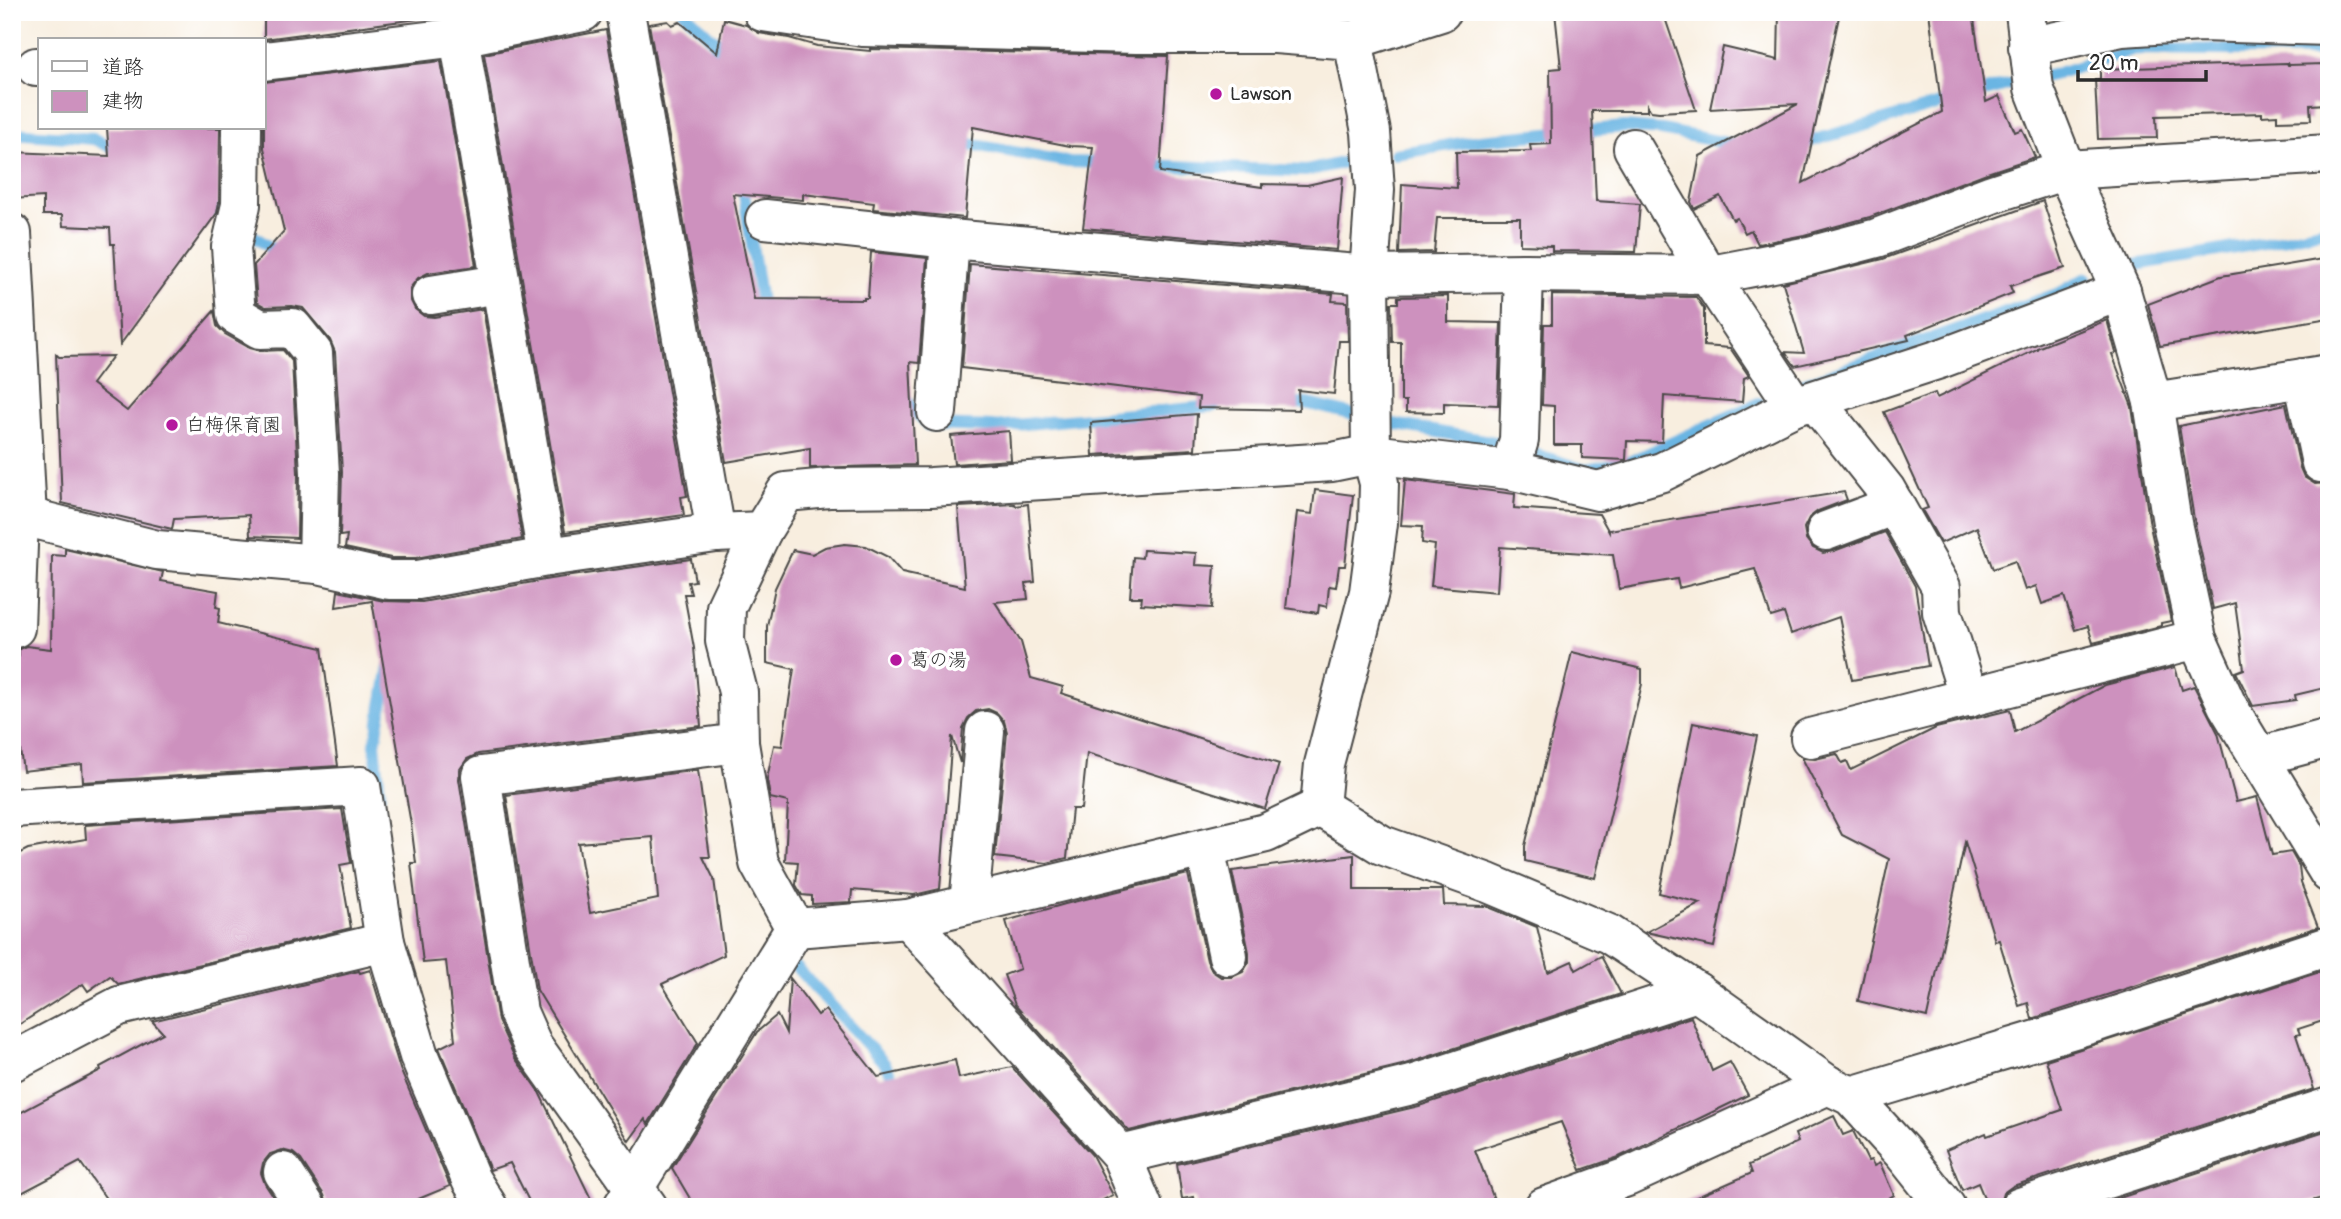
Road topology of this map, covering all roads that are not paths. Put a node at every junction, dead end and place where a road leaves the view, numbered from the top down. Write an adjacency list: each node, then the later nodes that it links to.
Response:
1 (583, 12): 7 (street)
2 (625, 12): 35 (street)
3 (1441, 12): 8 (street)
4 (773, 13): 5 (street)
5 (1263, 23): 8 (street)
6 (2329, 26): 9 (street)
7 (459, 37): 10 (street); 21 (street)
8 (1353, 40): 19 (street)
9 (2029, 52): 14 (street)
10 (266, 61)
11 (242, 130): 37 (street)
12 (1633, 148): 20 (street)
13 (2329, 154): 14 (street)
14 (2066, 170): 20 (street); 22 (street)
15 (765, 219): 17 (street)
16 (12, 233): 32 (street)
17 (950, 239): 19 (street); 27 (street)
18 (1524, 273): 19 (street); 20 (street); 29 (street)
19 (1369, 275): 28 (street)
20 (1708, 275): 26 (street)
21 (500, 284): 23 (street); 36 (street)
22 (2121, 291): 25 (street); 26 (street)
23 (430, 295)
24 (2316, 376): 25 (street); 30 (street)
25 (2153, 402): 39 (street)
26 (1805, 404): 29 (street); 31 (street)
27 (937, 412)
28 (1371, 454): 29 (street); 33 (street); 46 (street)
29 (1515, 455)
30 (2320, 463)
31 (1895, 505): 34 (street); 40 (street)
32 (19, 517): 37 (street); 38 (street)
33 (762, 531): 35 (street); 44 (street)
34 (1826, 531)
35 (716, 533): 36 (street)
36 (547, 557): 37 (street)
37 (318, 564)
38 (15, 628)
39 (2197, 639): 40 (street); 45 (street)
40 (1969, 698): 42 (street)
41 (985, 731): 50 (street)
42 (1810, 738)
43 (2329, 738): 45 (street)
44 (739, 743): 52 (street); 62 (street)
45 (2258, 757): 49 (street)
46 (1320, 807): 48 (street); 56 (street)
47 (12, 808): 53 (street)
48 (1205, 848): 50 (street); 55 (street)
49 (2329, 873)
50 (969, 904): 51 (street)
51 (908, 919): 52 (street); 60 (street)
52 (795, 928): 62 (street)
53 (385, 942): 57 (street); 64 (street)
54 (2329, 946): 58 (street)
55 (1228, 956)
56 (1698, 992): 58 (street); 60 (street)
57 (12, 1062)
58 (1839, 1090): 66 (street); 67 (street)
59 (2329, 1107): 68 (street)
60 (1121, 1155): 65 (street)
61 (283, 1172): 63 (street)
62 (635, 1200)
63 (306, 1207)
64 (488, 1207)
65 (1143, 1207)
66 (1544, 1207)
67 (1946, 1207)
68 (2020, 1207)

